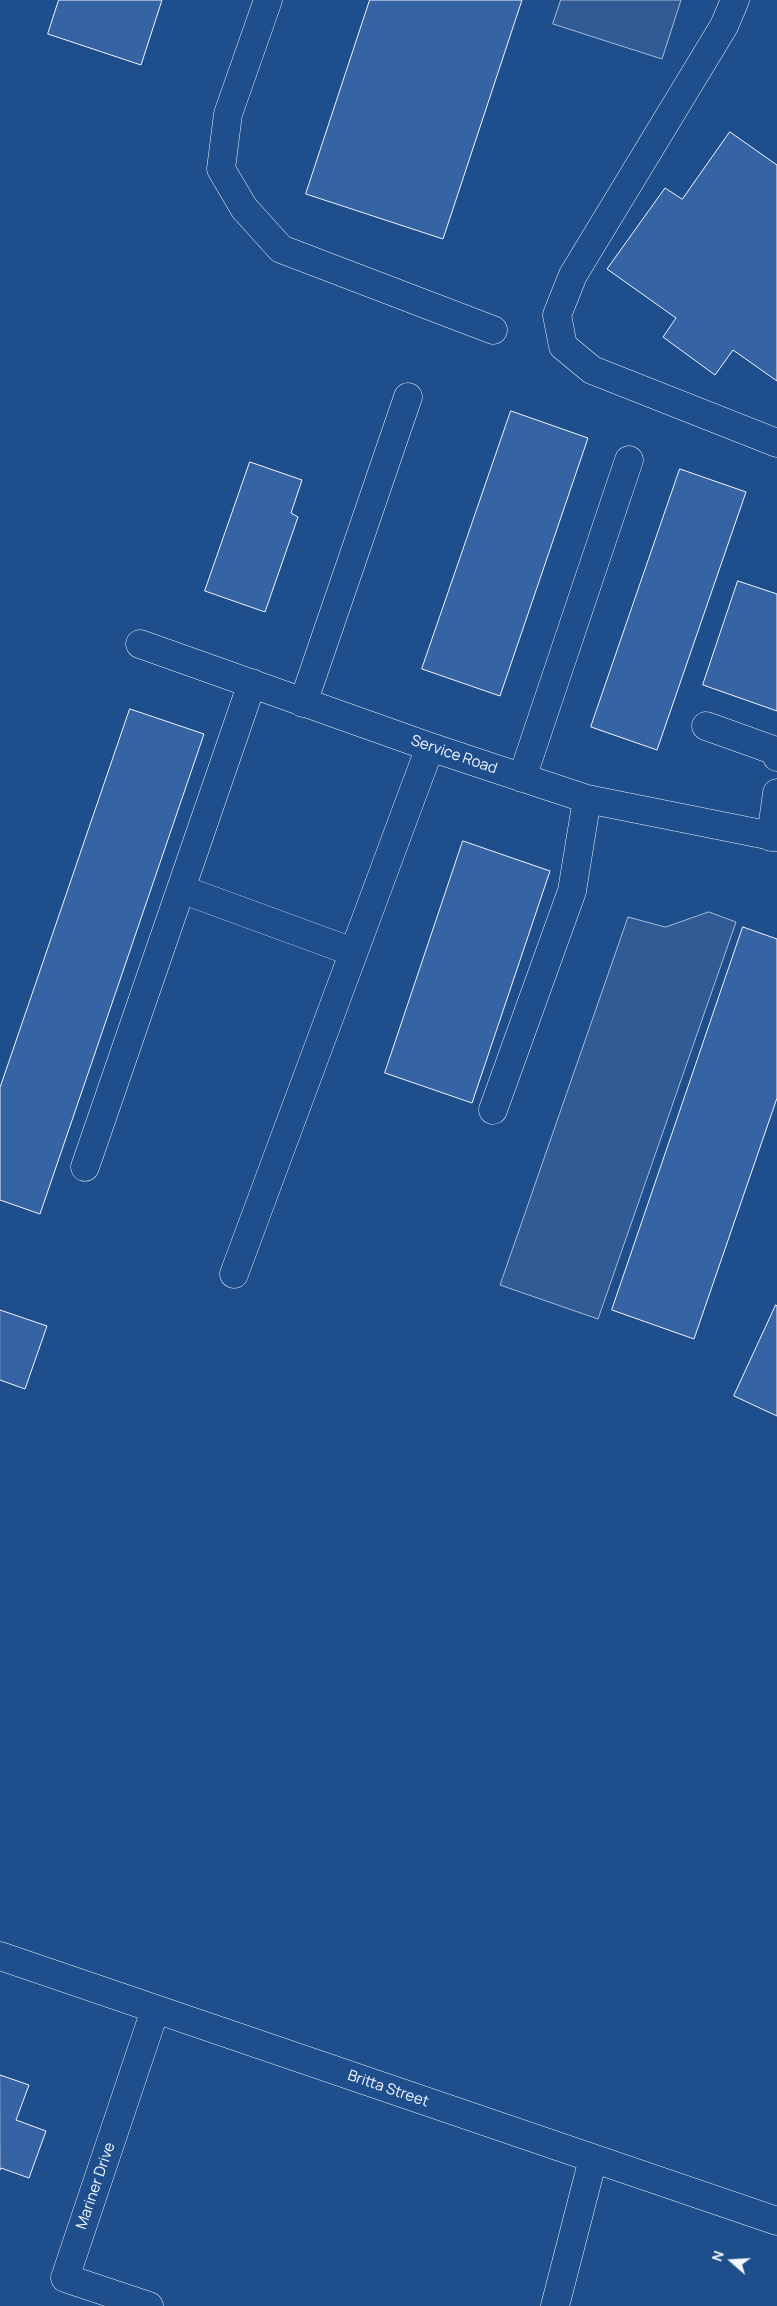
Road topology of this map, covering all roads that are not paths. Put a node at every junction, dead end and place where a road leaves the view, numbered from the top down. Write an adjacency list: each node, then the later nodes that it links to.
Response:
1 (268, 0): 3 (street)
2 (735, 0): 5 (street)
3 (493, 330)
4 (408, 397): 9 (street)
5 (777, 443)
6 (629, 460): 13 (street)
7 (140, 644): 8 (street, Service Road)
8 (252, 684): 9 (street, Service Road); 17 (street)
9 (303, 702): 11 (street, Service Road)
10 (706, 726): 12 (street)
11 (430, 747): 13 (street, Service Road); 18 (street)
12 (777, 757)
13 (522, 778): 15 (street, Service Road)
14 (777, 793): 16 (street)
15 (587, 799): 16 (street, Service Road); 19 (street)
16 (774, 837)
17 (181, 889): 18 (street); 20 (street)
18 (353, 952): 21 (street)
19 (493, 1110)
20 (85, 1167)
21 (234, 1274)
22 (0, 1956): 23 (street, Britta Street)
23 (155, 2010): 24 (street, Britta Street); 26 (street, Mariner Drive)
24 (593, 2159): 25 (street, Britta Street); 27 (street)
25 (777, 2221)
26 (149, 2306)
27 (554, 2306)

